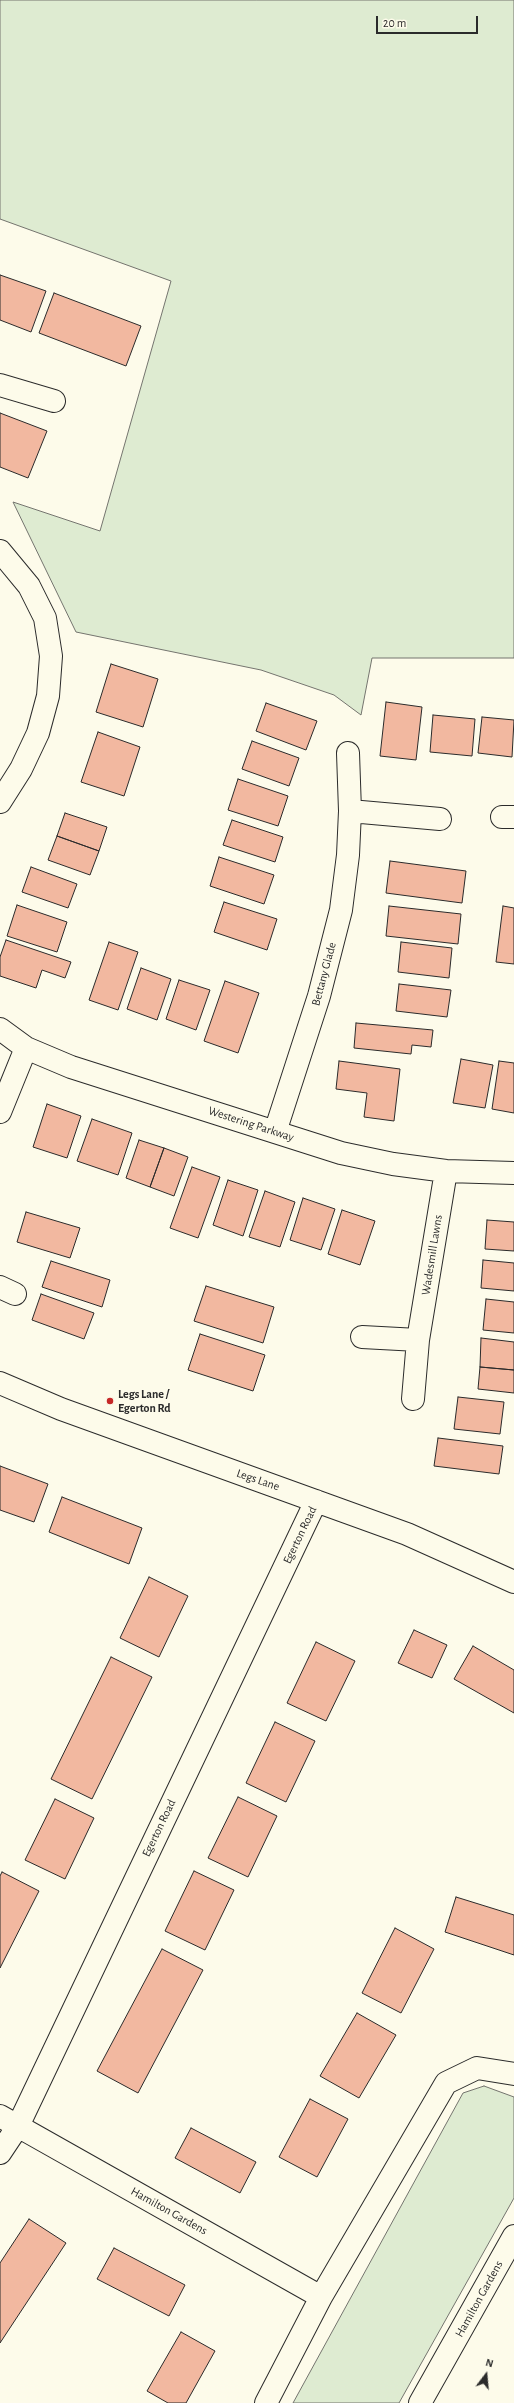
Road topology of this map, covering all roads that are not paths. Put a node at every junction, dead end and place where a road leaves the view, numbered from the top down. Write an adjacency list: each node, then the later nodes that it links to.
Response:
1 (0, 385): 2 (street)
2 (54, 401)
3 (0, 551): 5 (street)
4 (348, 753): 6 (street, Bettany Glade)
5 (0, 802)
6 (350, 811): 7 (street); 11 (street, Bettany Glade)
7 (440, 819)
8 (0, 1029): 9 (street, Westering Parkway)
9 (26, 1048): 10 (street); 11 (street, Westering Parkway)
10 (0, 1112)
11 (275, 1132): 12 (street, Westering Parkway)
12 (446, 1171): 13 (street, Westering Parkway); 15 (street, Wadesmill Lawns)
13 (514, 1173)
14 (362, 1337): 15 (street)
15 (418, 1340): 17 (street, Wadesmill Lawns)
16 (0, 1383): 18 (street, Legs Lane)
17 (413, 1399)
18 (316, 1501): 19 (street, Legs Lane); 21 (street, Egerton Road)
19 (514, 1582)
20 (514, 2074): 24 (street)
21 (9, 2121): 22 (street, Egerton Road); 24 (street, Hamilton Gardens)
22 (0, 2153)
23 (514, 2236): 26 (street, Hamilton Gardens)
24 (320, 2297): 25 (street)
25 (266, 2403)
26 (420, 2403)

